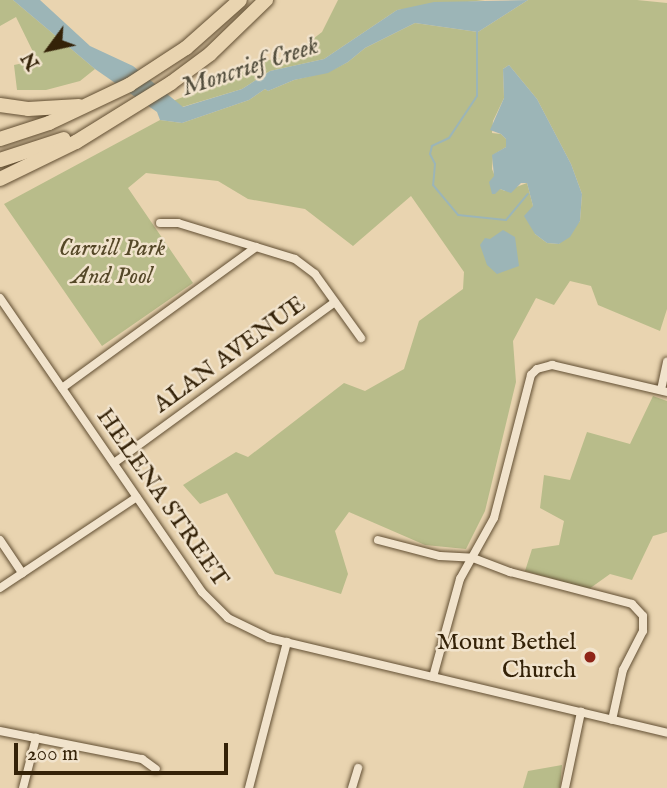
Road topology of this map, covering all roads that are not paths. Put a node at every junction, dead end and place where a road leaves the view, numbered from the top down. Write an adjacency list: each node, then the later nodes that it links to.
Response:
1 (240, 0): 4 (highway)
2 (266, 0): 5 (highway)
3 (0, 105): 4 (highway)
4 (91, 105): 6 (highway)
5 (132, 107): 7 (highway); 8 (highway)
6 (0, 138)
7 (0, 160)
8 (0, 179)
9 (160, 223): 10 (street)
10 (256, 247): 12 (street); 15 (street)
11 (0, 298): 15 (street, HELENA STREET)
12 (335, 302): 13 (street); 17 (street, ALAN AVENUE)
13 (361, 338)
14 (667, 362): 16 (street)
15 (62, 388): 17 (street, HELENA STREET)
16 (664, 391): 21 (street)
17 (114, 463): 18 (street, HELENA STREET)
18 (137, 497): 22 (street); 24 (street, HELENA STREET)
19 (0, 540): 22 (street)
20 (378, 540): 21 (street)
21 (473, 558): 25 (street); 27 (street)
22 (22, 573): 23 (street)
23 (0, 588)
24 (287, 642): 25 (street, HELENA STREET); 34 (street)
25 (433, 677): 26 (street, HELENA STREET)
26 (581, 712): 27 (street, HELENA STREET); 36 (street)
27 (612, 720): 29 (street, HELENA STREET)
28 (0, 731): 30 (street)
29 (667, 733)
30 (36, 738): 32 (street); 33 (street)
31 (358, 768): 35 (street)
32 (156, 769)
33 (23, 788)
34 (249, 788)
35 (352, 788)
36 (565, 788)

